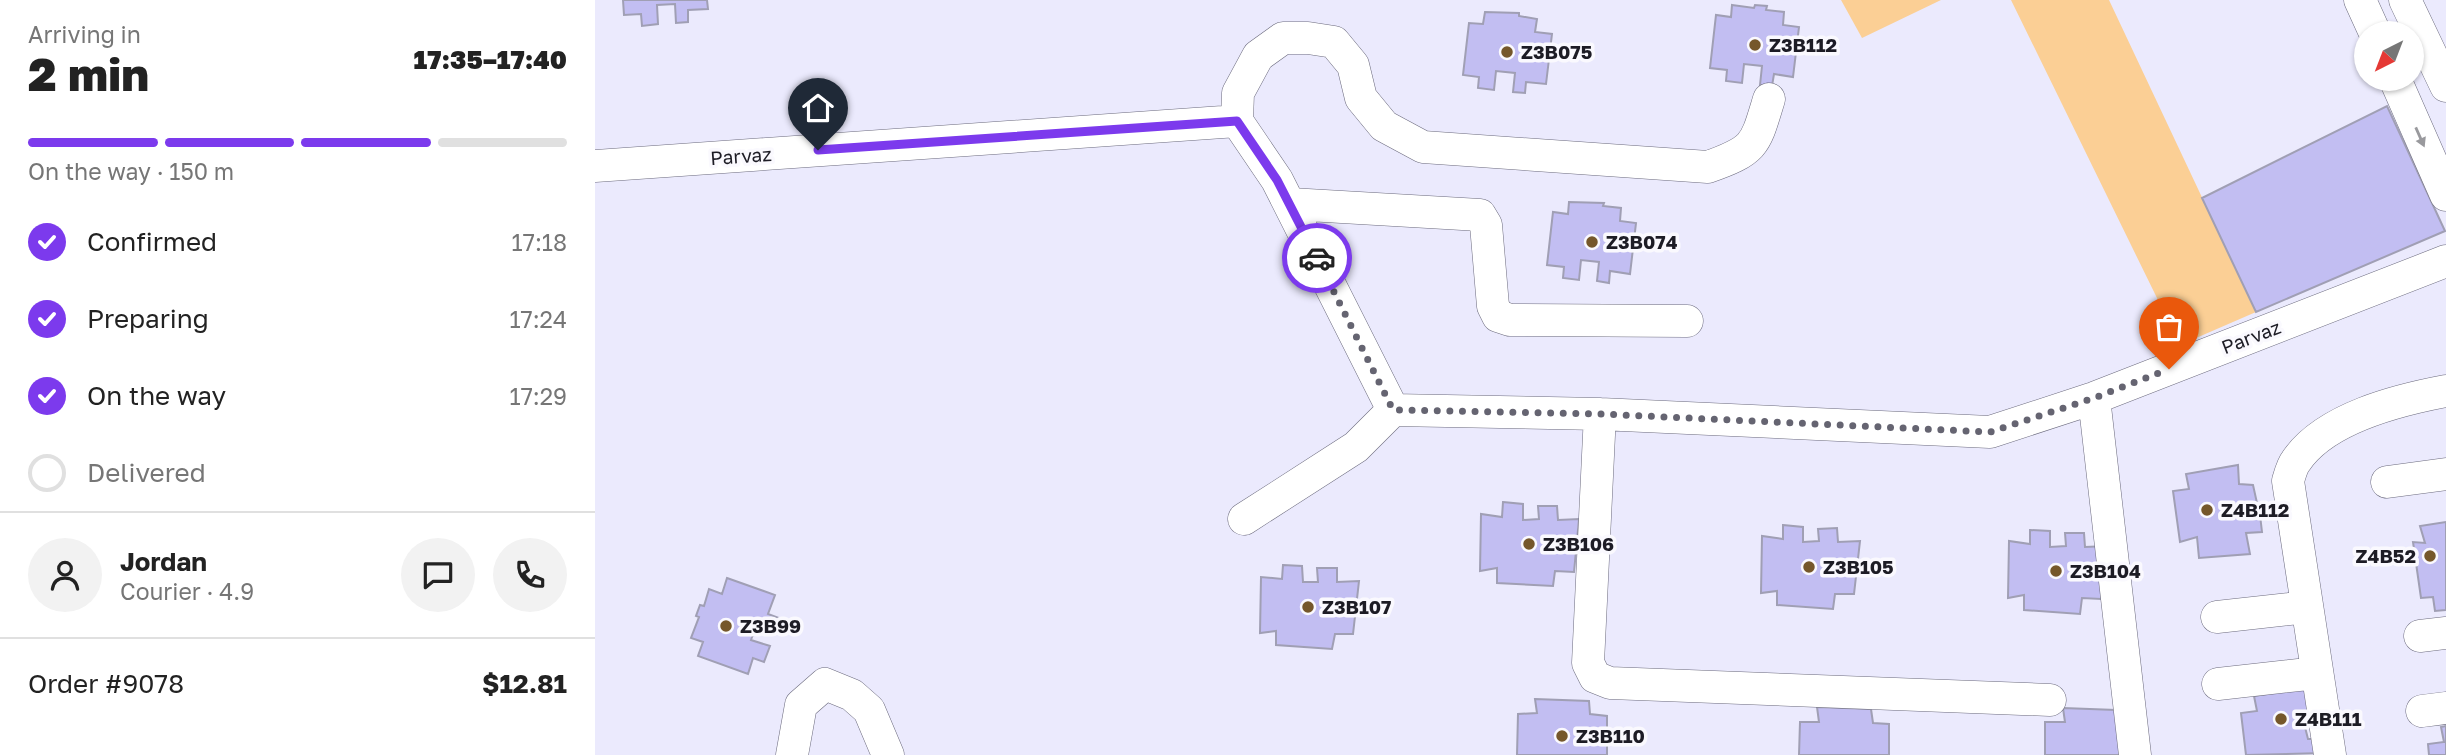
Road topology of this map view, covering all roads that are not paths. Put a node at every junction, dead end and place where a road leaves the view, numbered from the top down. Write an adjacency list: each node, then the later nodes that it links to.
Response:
1 (2360, 0): 3 (street)
2 (2405, 0): 4 (street)
3 (2370, 21)
4 (2446, 86)
5 (2400, 91): 9 (street, one-way to 9)
6 (1769, 99): 7 (street)
7 (1237, 121): 8 (street, Parvaz); 10 (street)
8 (595, 166)
9 (2446, 195)
10 (1290, 204): 12 (street); 15 (street)
11 (2446, 261): 14 (street, Parvaz)
12 (1687, 321)
13 (2446, 391): 20 (street)
14 (2094, 398): 16 (street, Parvaz); 27 (street)
15 (1393, 410): 16 (street, Parvaz); 19 (street)
16 (1601, 414): 24 (street)
17 (2446, 474): 18 (street)
18 (2387, 482)
19 (1244, 519)
20 (2307, 607): 21 (street); 22 (street)
21 (2217, 617)
22 (2317, 673): 23 (street); 28 (street)
23 (2218, 684)
24 (2050, 700)
25 (792, 755): 26 (street)
26 (888, 755)
27 (2135, 755)
28 (2330, 755)

